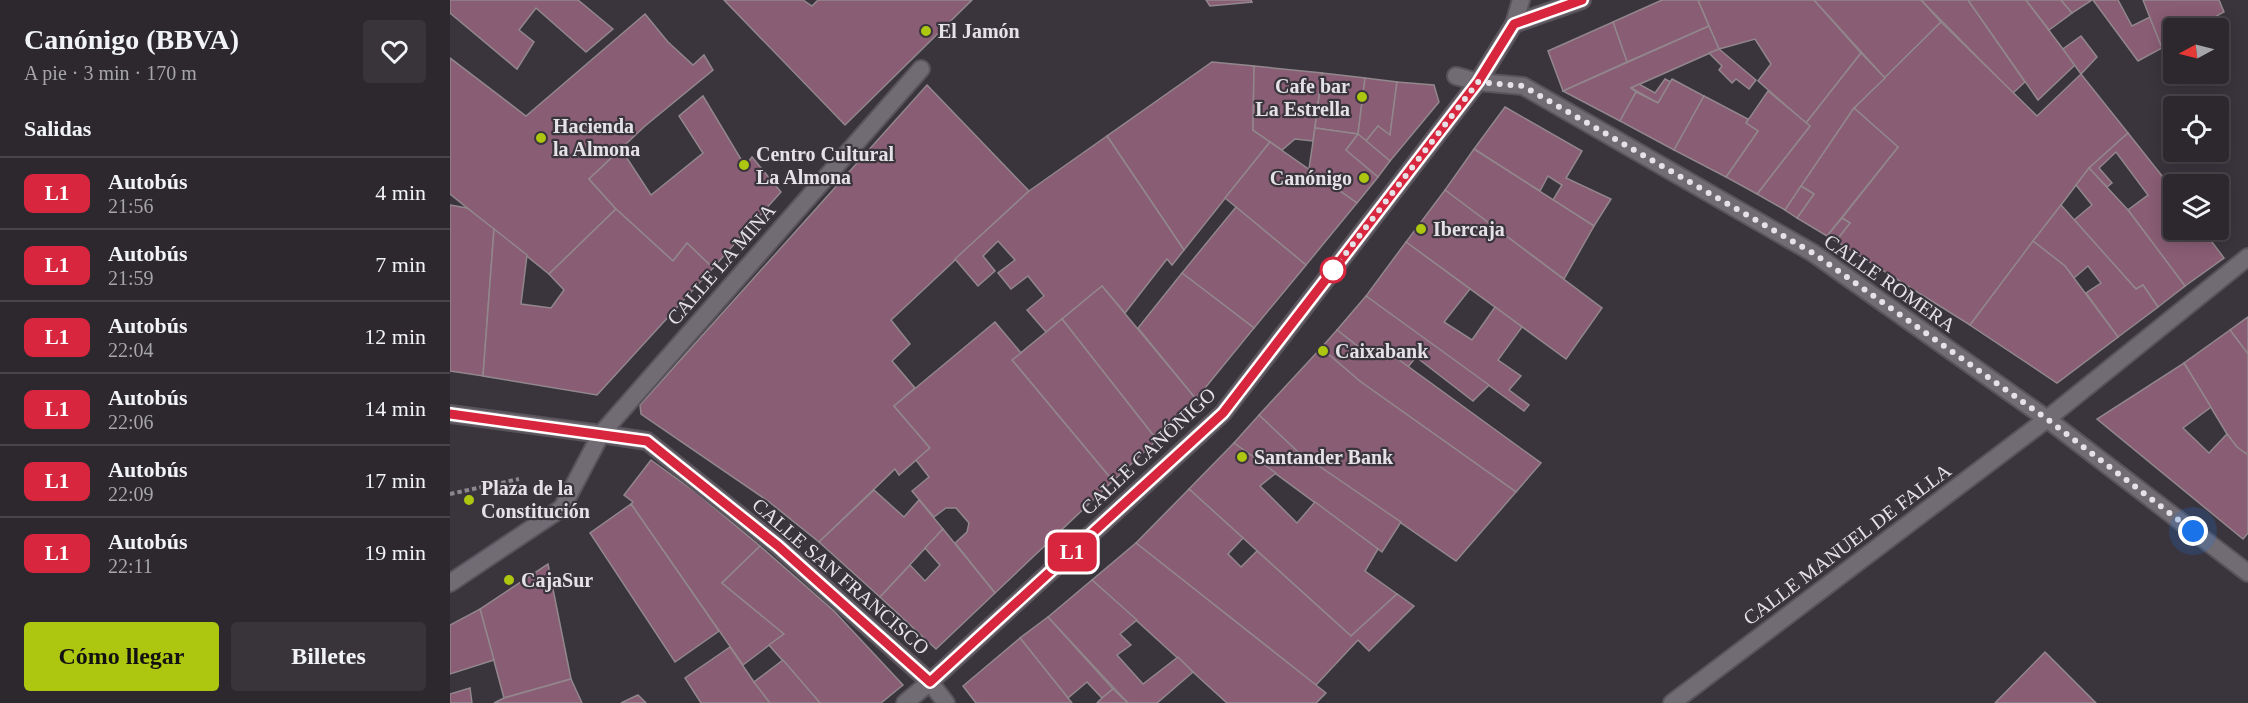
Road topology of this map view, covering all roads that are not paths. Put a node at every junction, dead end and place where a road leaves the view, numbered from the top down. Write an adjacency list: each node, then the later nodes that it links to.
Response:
1 (1521, 0): 3 (street, CALLE CANÓNIGO)
2 (1582, 0): 3 (street)
3 (1514, 24): 6 (street, CALLE CANÓNIGO)
4 (921, 69): 10 (street, CALLE LA MINA)
5 (1456, 76): 6 (street, CALLE ROMERA)
6 (1478, 82): 9 (street, CALLE ROMERA); 13 (street, CALLE CANÓNIGO)
7 (2248, 257): 9 (street, CALLE MANUEL DE FALLA)
8 (450, 414): 10 (street)
9 (2047, 419): 11 (street, CALLE ROMERA); 16 (street, CALLE MANUEL DE FALLA)
10 (601, 434): 12 (street); 13 (street, CALLE SAN FRANCISCO)
11 (2248, 573)
12 (450, 583)
13 (930, 682): 14 (street, CALLE CANÓNIGO); 15 (street, CALLE SAN FRANCISCO)
14 (905, 703)
15 (946, 703)
16 (1672, 703)

